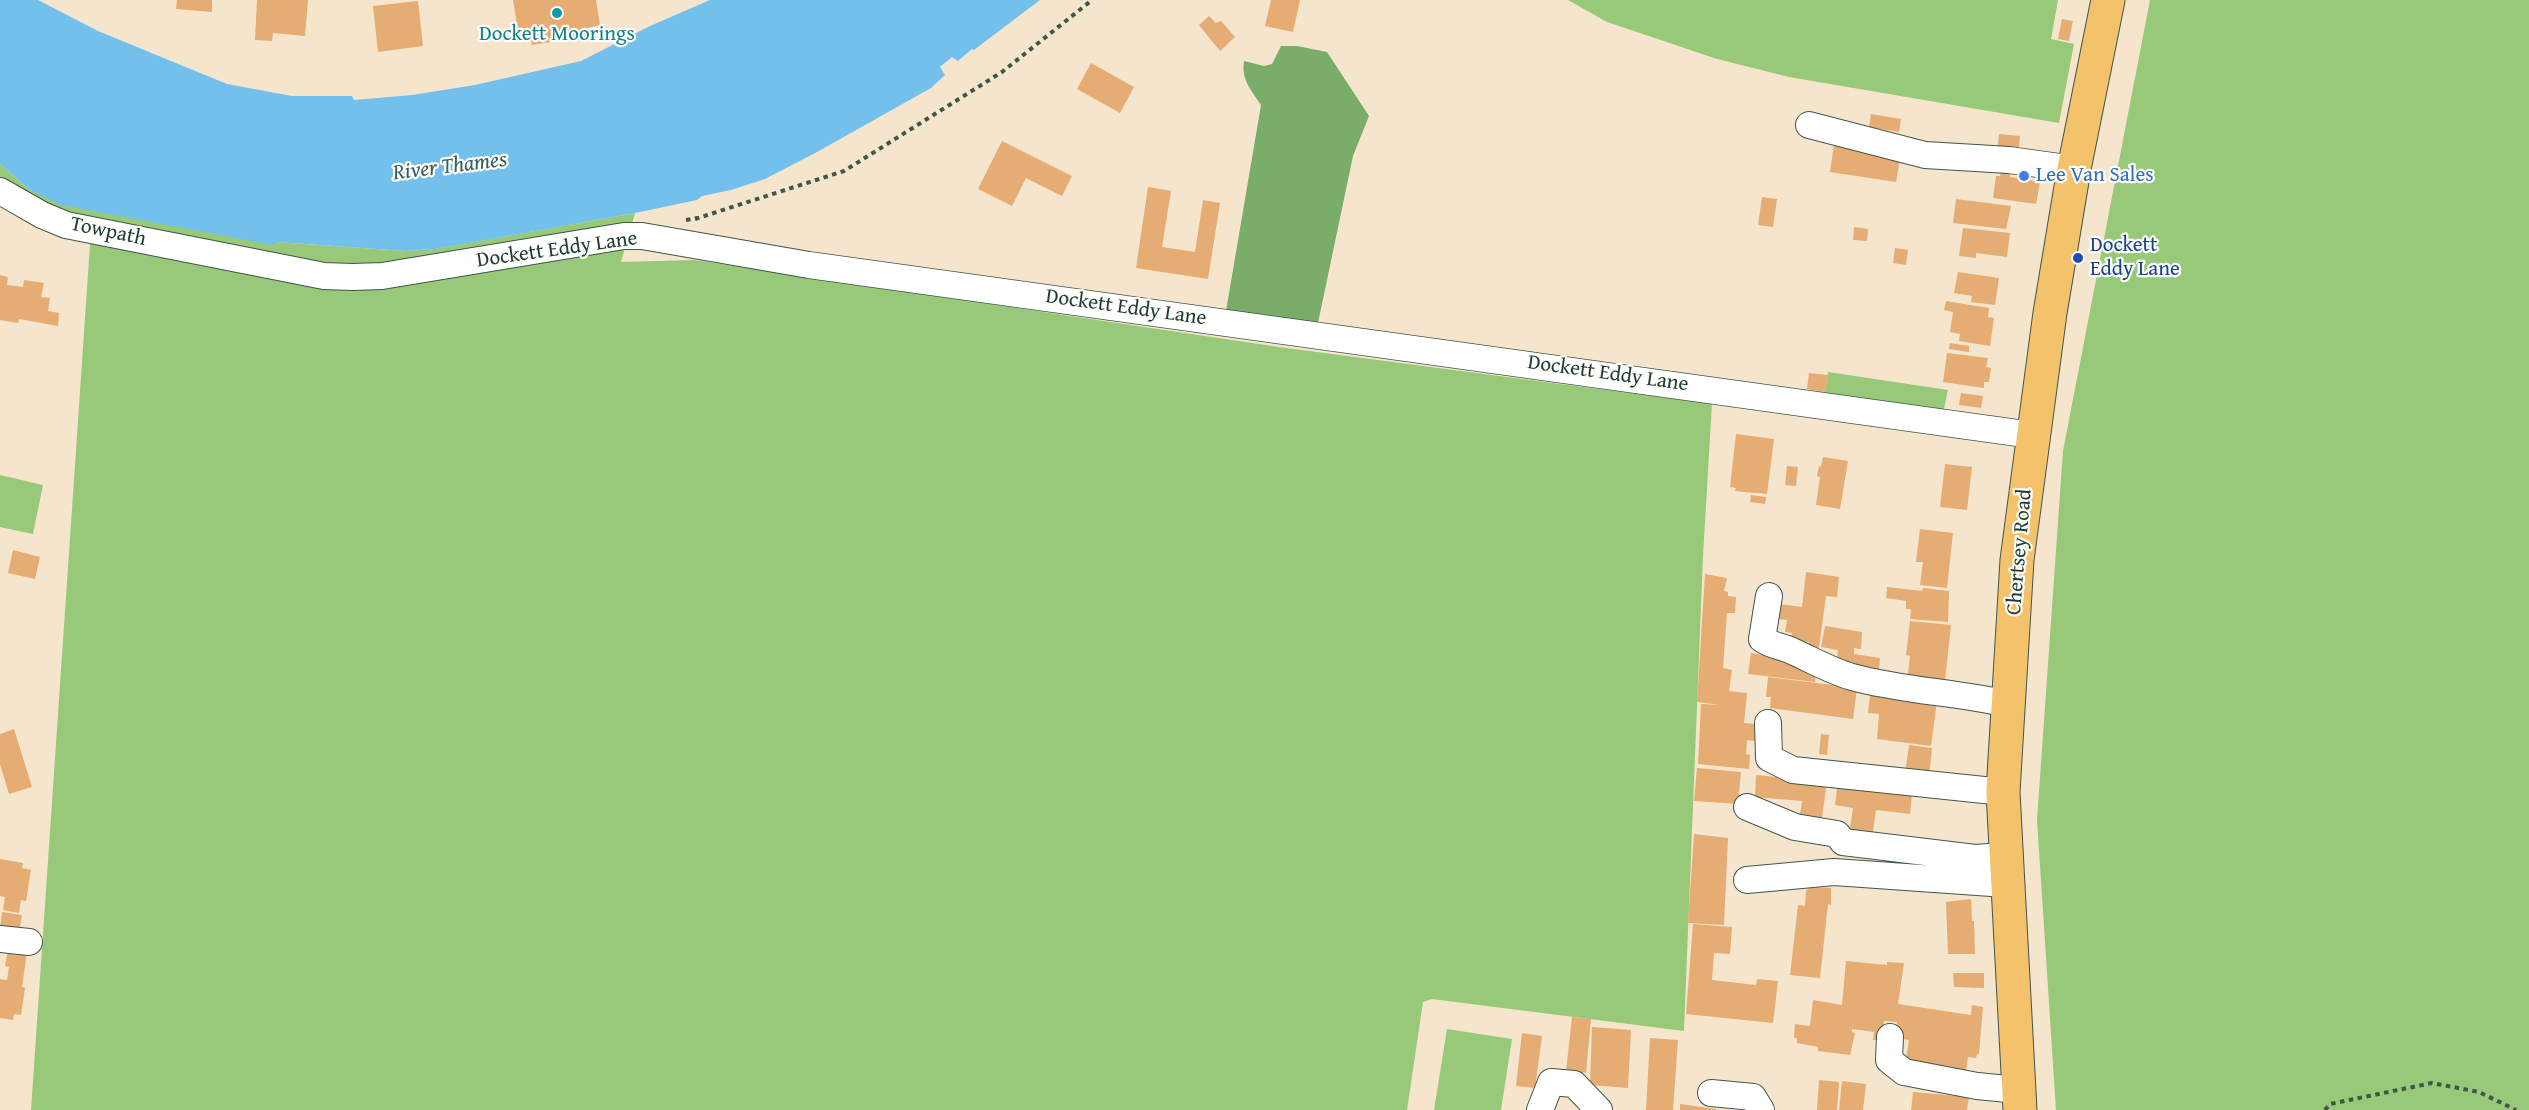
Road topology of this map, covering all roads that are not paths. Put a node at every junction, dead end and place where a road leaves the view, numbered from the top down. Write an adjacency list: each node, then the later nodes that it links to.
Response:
1 (2108, 0): 3 (main road, Chertsey Road)
2 (1809, 125): 3 (street)
3 (2074, 169): 6 (main road, Chertsey Road)
4 (0, 191): 5 (street, Towpath)
5 (222, 256): 6 (street, Dockett Eddy Lane)
6 (2032, 435): 8 (main road, Chertsey Road)
7 (1769, 596): 8 (street)
8 (2008, 704): 10 (main road, Chertsey Road)
9 (1768, 723): 10 (street)
10 (2002, 792): 12 (main road, Chertsey Road)
11 (1747, 807): 12 (street)
12 (2005, 870): 13 (street); 18 (main road, Chertsey Road)
13 (1747, 880)
14 (0, 939): 15 (street)
15 (29, 942)
16 (1890, 1037): 18 (street)
17 (1711, 1093): 21 (street)
18 (2019, 1100)
19 (1540, 1110): 20 (street)
20 (1599, 1110)
21 (1761, 1110)

